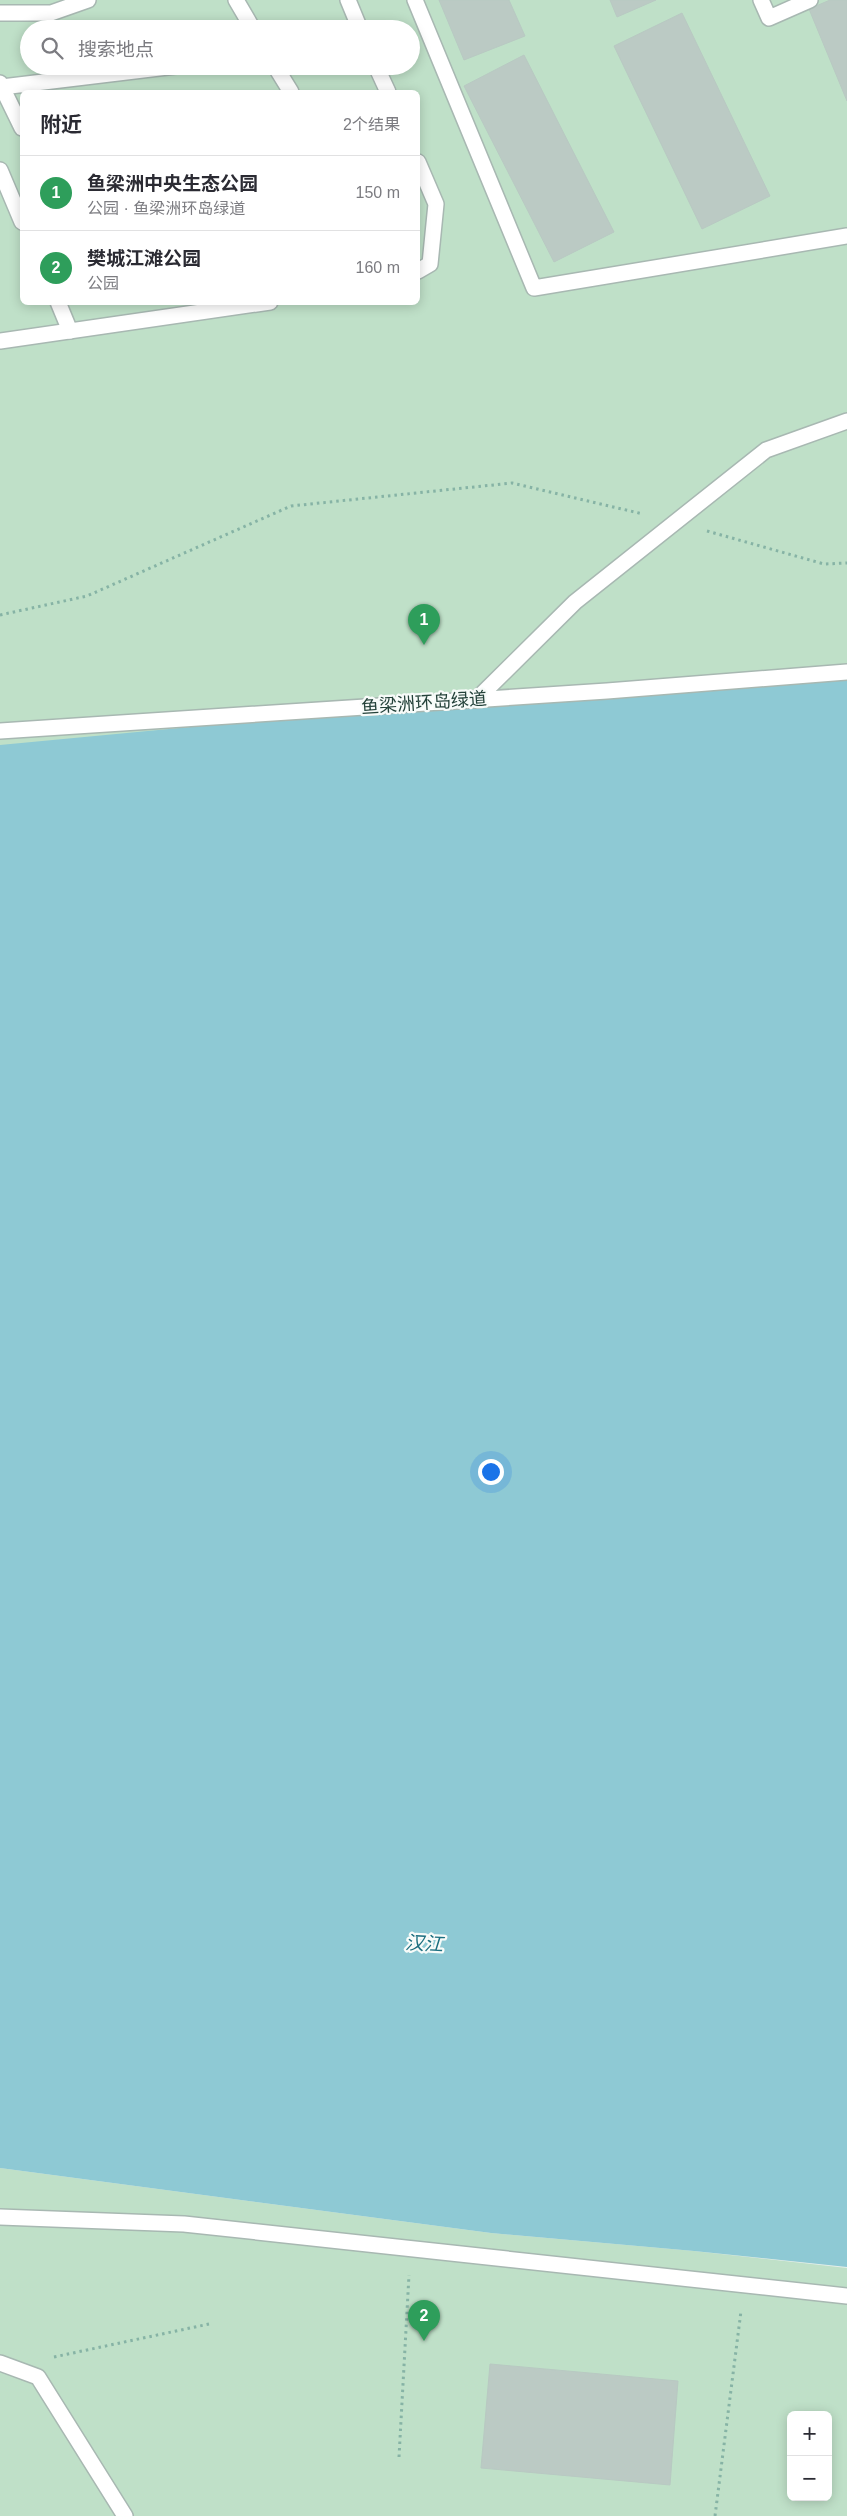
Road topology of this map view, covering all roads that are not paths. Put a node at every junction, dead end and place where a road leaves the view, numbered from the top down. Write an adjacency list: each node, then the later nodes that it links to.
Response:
1 (88, 0): 7 (street)
2 (236, 0): 8 (street)
3 (348, 0): 9 (street)
4 (415, 0): 20 (street)
5 (761, 0): 6 (street)
6 (810, 0)
7 (0, 13)
8 (248, 20)
9 (356, 20)
10 (93, 75): 13 (street)
11 (281, 75): 14 (street)
12 (380, 75): 15 (street)
13 (1, 85): 16 (street)
14 (290, 90)
15 (387, 90)
16 (20, 124)
17 (420, 167): 21 (street)
18 (0, 170): 19 (street)
19 (20, 217)
20 (847, 236)
21 (420, 270)
22 (59, 305): 26 (street)
23 (183, 305): 25 (street)
24 (244, 305): 25 (street)
25 (195, 313): 26 (street)
26 (70, 331): 27 (street)
27 (0, 341)
28 (847, 421): 30 (street)
29 (847, 672): 30 (street, 鱼梁洲环岛绿道)
30 (476, 700): 31 (street, 鱼梁洲环岛绿道)
31 (0, 731)
32 (0, 2217): 33 (street)
33 (847, 2296)
34 (5, 2365): 35 (street)
35 (125, 2516)

